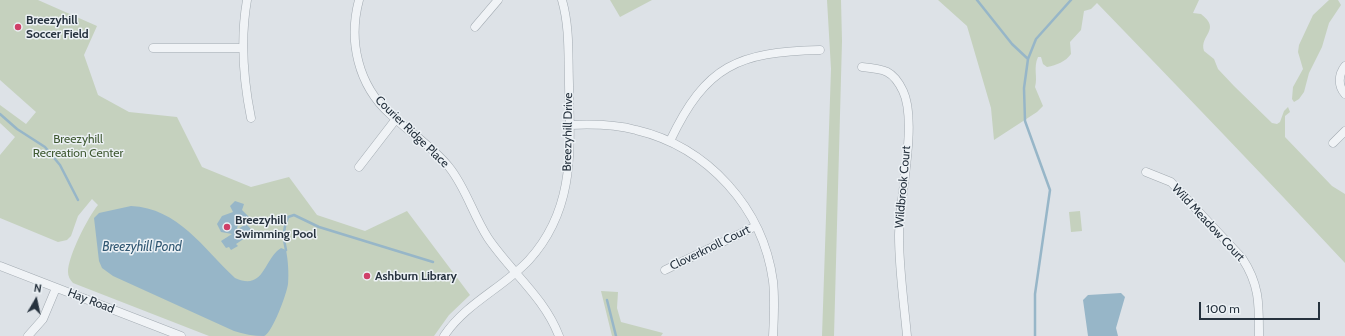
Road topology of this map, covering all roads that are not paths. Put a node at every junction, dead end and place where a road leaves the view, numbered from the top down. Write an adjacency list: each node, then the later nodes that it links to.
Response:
1 (247, 0): 7 (street)
2 (359, 0): 13 (street, Courier Ridge Place)
3 (498, 0): 5 (street)
4 (562, 0): 14 (street, Breezyhill Drive)
5 (475, 27)
6 (153, 48): 7 (street)
7 (242, 48): 12 (street)
8 (820, 50): 16 (street)
9 (1345, 66): 11 (street)
10 (862, 67): 30 (street, Wildbrook Court)
11 (1345, 94)
12 (251, 118)
13 (396, 120): 18 (street); 23 (street, Courier Ridge Place)
14 (570, 125): 16 (street); 23 (street, Breezyhill Drive)
15 (1345, 131): 17 (street)
16 (670, 141): 20 (street)
17 (1333, 143)
18 (359, 168)
19 (1146, 172): 31 (street, Wild Meadow Court)
20 (756, 226): 22 (street, Cloverknoll Court); 29 (street)
21 (0, 266): 24 (street, Hay Road)
22 (665, 270)
23 (516, 273): 27 (street, Breezyhill Drive); 28 (street, Courier Ridge Place)
24 (56, 288): 25 (street); 26 (street, Hay Road)
25 (28, 336)
26 (181, 336)
27 (444, 336)
28 (559, 336)
29 (774, 336)
30 (908, 336)
31 (1259, 336)

